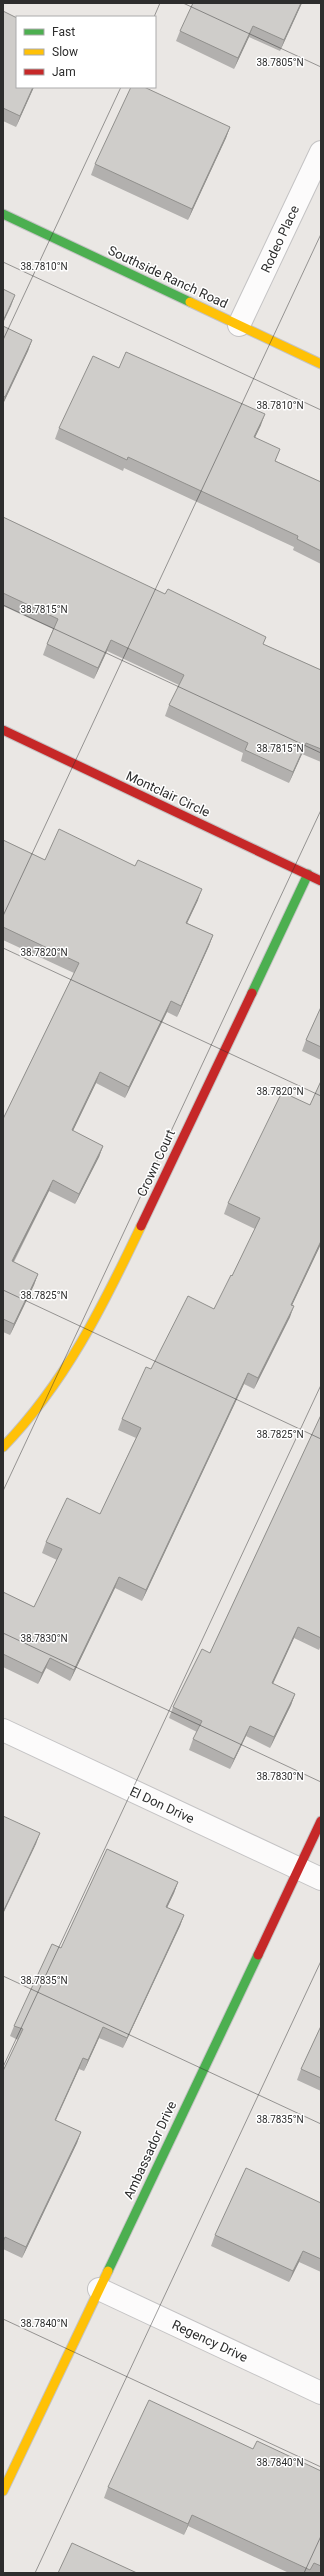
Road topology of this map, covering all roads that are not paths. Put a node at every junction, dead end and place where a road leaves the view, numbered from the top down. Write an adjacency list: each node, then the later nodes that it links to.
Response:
1 (321, 152): 3 (street, Rodeo Place)
2 (3, 214): 3 (street, Southside Ranch Road)
3 (239, 325): 4 (street, Southside Ranch Road)
4 (321, 364)
5 (3, 730): 6 (street, Montclair Circle)
6 (308, 874): 7 (street, Montclair Circle); 8 (street, Crown Court)
7 (321, 881)
8 (3, 1447)
9 (3, 1730): 11 (street, El Don Drive)
10 (321, 1822): 11 (street, Ambassador Drive)
11 (298, 1868): 12 (street, El Don Drive); 13 (street, Ambassador Drive)
12 (321, 1879)
13 (99, 2289): 14 (street, Regency Drive); 15 (street, Ambassador Drive)
14 (321, 2393)
15 (3, 2491)

